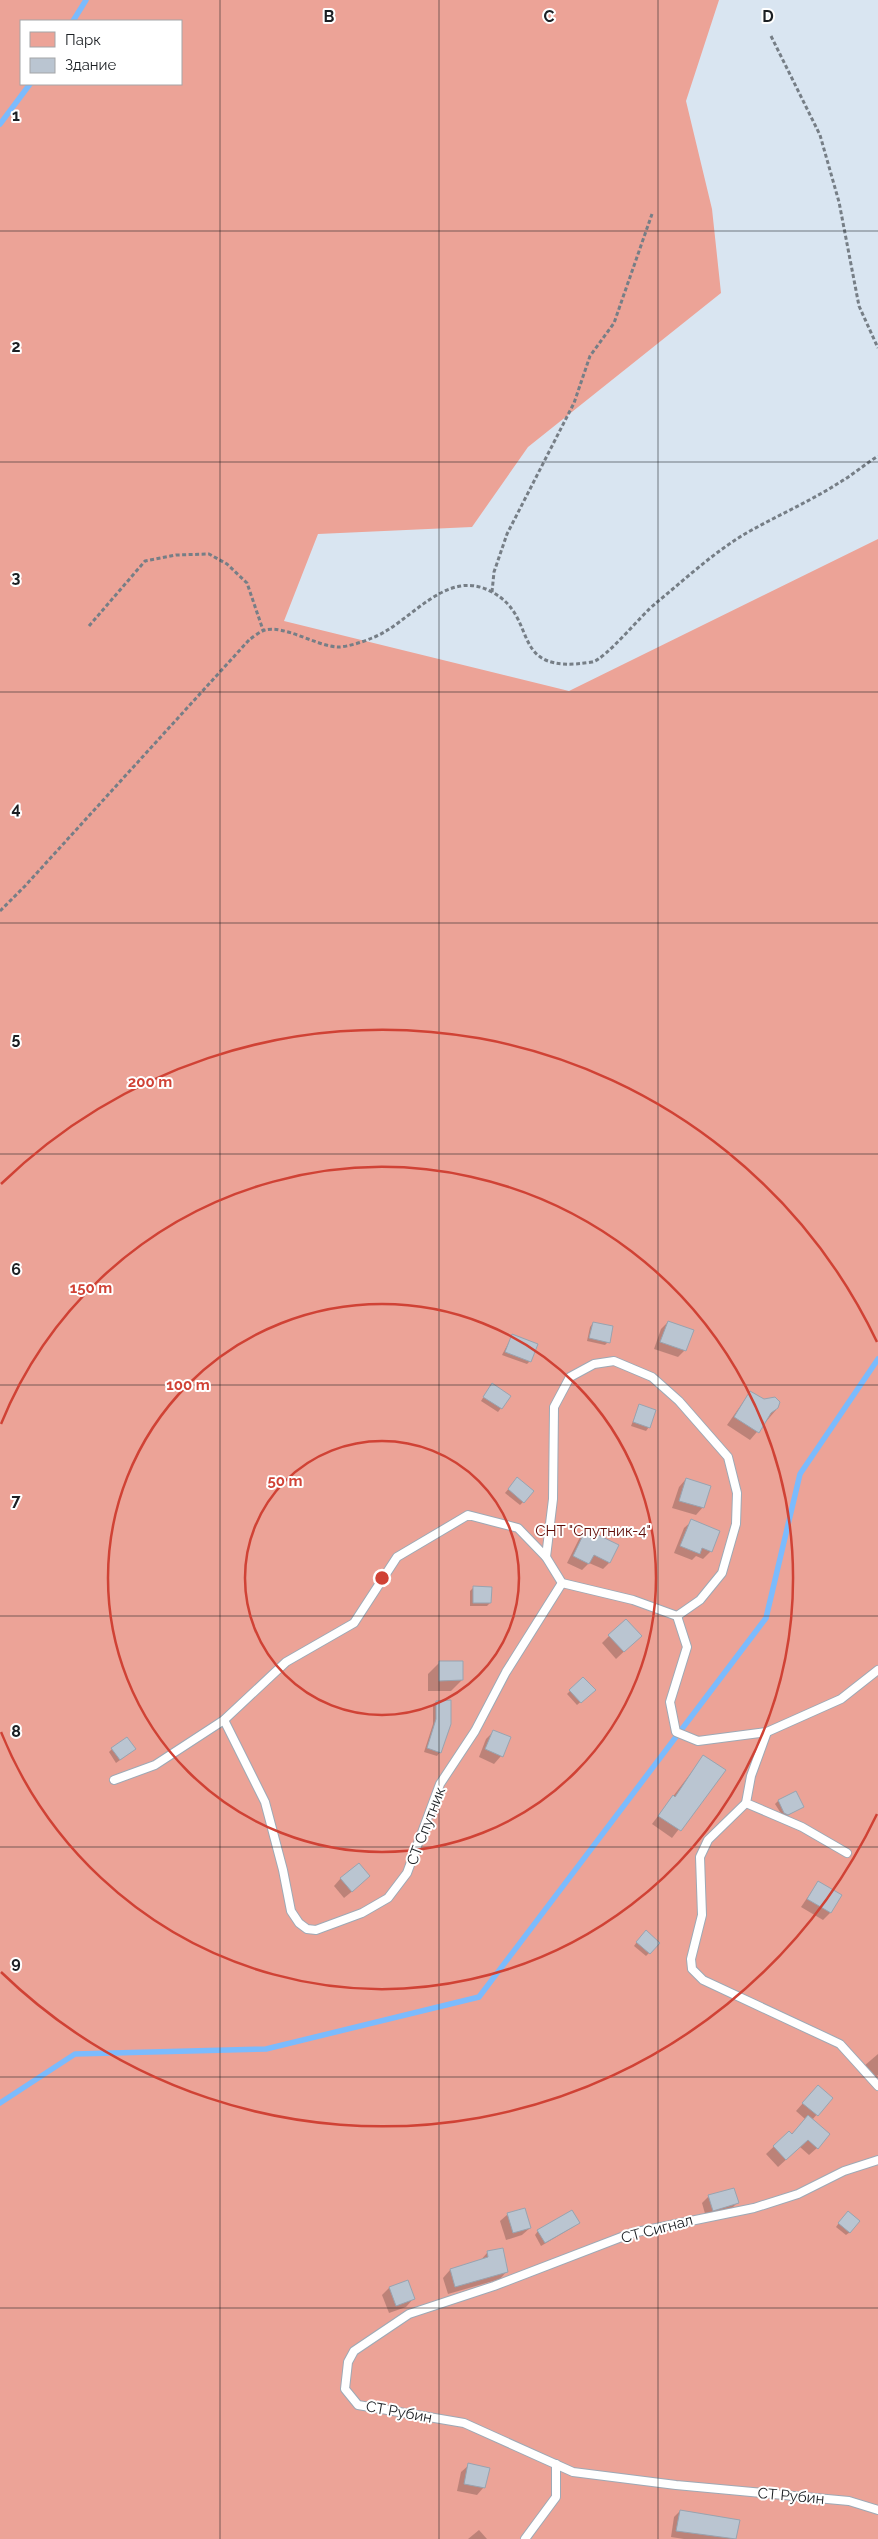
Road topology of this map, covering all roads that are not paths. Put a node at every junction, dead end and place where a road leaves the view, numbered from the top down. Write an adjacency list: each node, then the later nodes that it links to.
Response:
1 (546, 1557): 2 (lane); 3 (lane); 5 (lane)
2 (562, 1584): 3 (lane); 5 (lane, СТ Спутник)
3 (677, 1616): 6 (lane)
4 (878, 1670): 6 (lane)
5 (224, 1720): 7 (lane)
6 (767, 1732): 8 (lane)
7 (114, 1780)
8 (746, 1803): 9 (lane); 10 (lane)
9 (846, 1854)
10 (878, 2086)
11 (878, 2160): 12 (lane, СТ Сигнал)
12 (409, 2314): 13 (lane, СТ Рубин)
13 (556, 2464): 14 (lane, СТ Рубин); 15 (lane)
14 (878, 2510)
15 (525, 2539)

